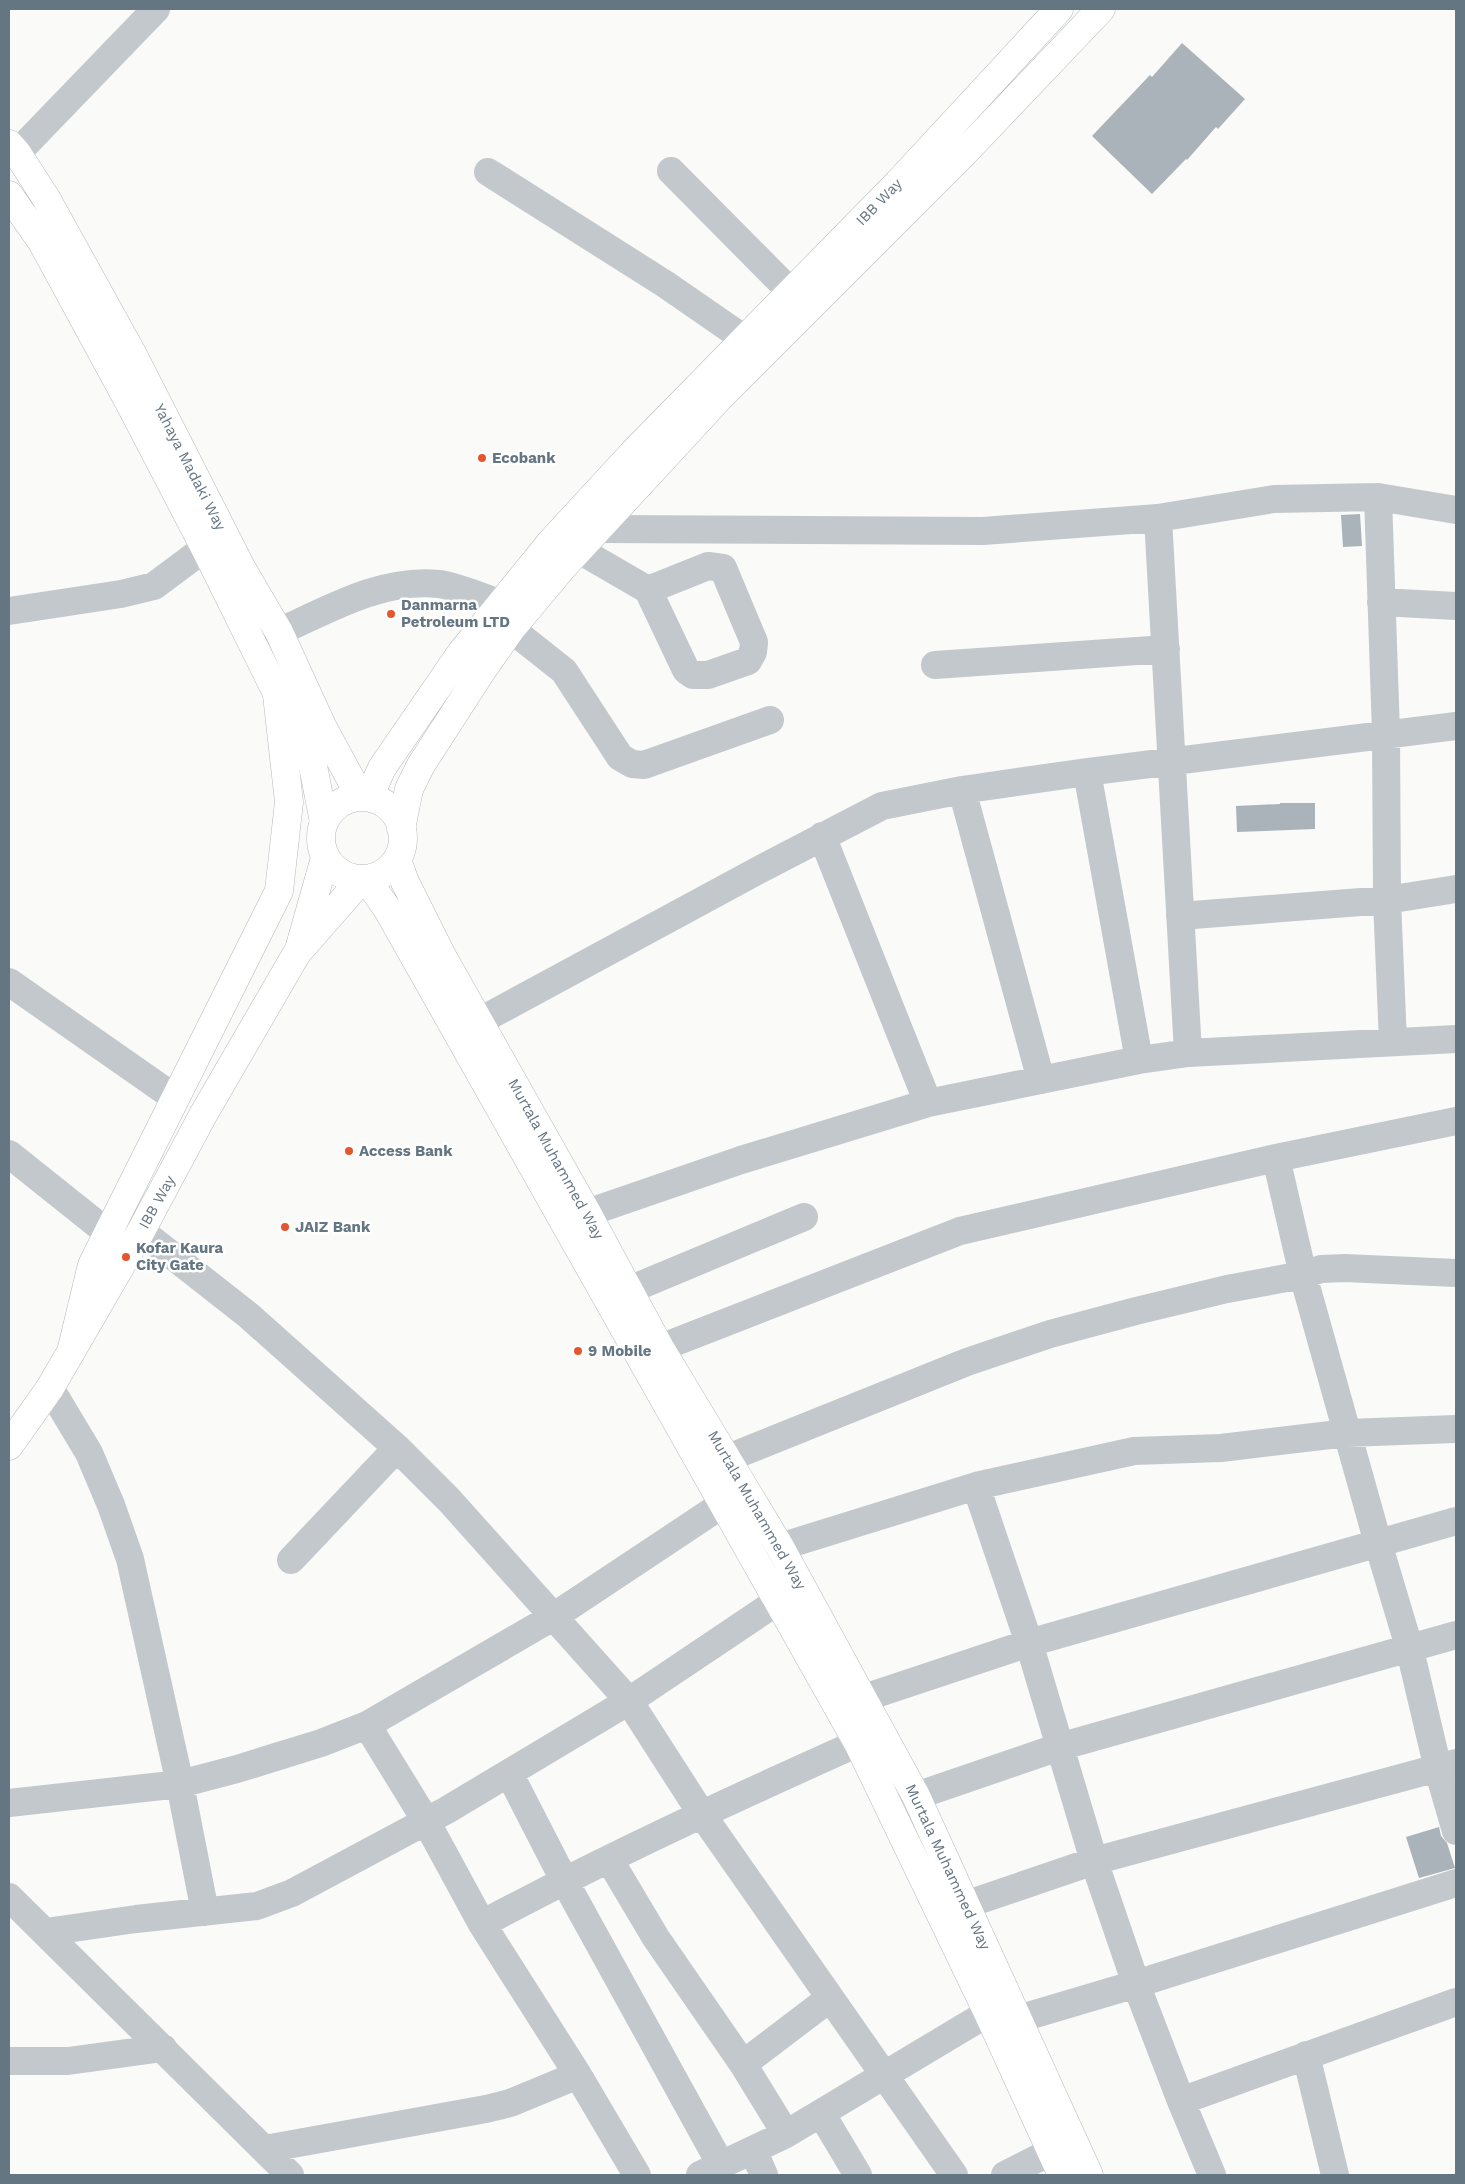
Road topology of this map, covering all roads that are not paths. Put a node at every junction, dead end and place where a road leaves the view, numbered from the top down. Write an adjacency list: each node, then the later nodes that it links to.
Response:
1 (156, 9): 4 (street)
2 (1059, 9): 8 (main road, IBB Way)
3 (1101, 9): 11 (main road)
4 (13, 149): 10 (main road, Yahaya Madaki Way)
5 (671, 171): 8 (street)
6 (488, 172): 9 (street)
7 (11, 200): 10 (main road, Yahaya Madaki Way)
8 (792, 292): 9 (main road, IBB Way)
9 (746, 340): 11 (main road, IBB Way)
10 (121, 360): 12 (main road, Yahaya Madaki Way)
11 (708, 394): 16 (main road); 21 (main road)
12 (140, 396): 17 (main road, Yahaya Madaki Way); 25 (main road, Yahaya Madaki Way)
13 (1378, 497): 14 (street); 15 (street); 20 (street)
14 (1456, 510)
15 (1158, 518): 16 (street); 26 (street)
16 (597, 529): 18 (main road)
17 (205, 548): 23 (street); 28 (main road, Yahaya Madaki Way)
18 (579, 550): 19 (street); 24 (main road)
19 (648, 590)
20 (1381, 602): 22 (street); 31 (street)
21 (502, 604): 25 (street); 35 (main road)
22 (1456, 606)
23 (9, 611)
24 (511, 629): 29 (street); 37 (main road)
25 (279, 632): 35 (main road, Yahaya Madaki Way)
26 (1166, 649): 27 (street); 32 (street)
27 (935, 665)
28 (277, 695): 36 (main road, Yahaya Madaki Way); 53 (main road)
29 (770, 720)
30 (1456, 726): 31 (street)
31 (1386, 733): 32 (street); 43 (street)
32 (1171, 761): 33 (street); 44 (street)
33 (1086, 772): 34 (street); 51 (street)
34 (962, 790): 38 (street); 52 (street)
35 (364, 797): 36 (main road); 37 (main road)
36 (324, 822): 39 (main road)
37 (401, 829): 40 (main road)
38 (822, 836): 47 (street); 54 (street)
39 (326, 858): 41 (main road); 45 (main road, IBB Way)
40 (397, 860): 41 (main road); 47 (main road, Murtala Muhammed Way)
41 (364, 880): 45 (main road, IBB Way); 74 (main road, Murtala Muhammed Way)
42 (1456, 889): 43 (street)
43 (1387, 900): 44 (street); 49 (street)
44 (1180, 916): 50 (street)
45 (297, 953): 60 (main road, IBB Way)
46 (9, 982): 53 (street)
47 (478, 1022): 58 (main road, Murtala Muhammed Way)
48 (1456, 1039): 49 (street)
49 (1393, 1042): 50 (street)
50 (1188, 1053): 51 (street)
51 (1139, 1060): 52 (street)
52 (1041, 1080): 54 (street)
53 (175, 1098): 61 (main road)
54 (928, 1103): 58 (street)
55 (1456, 1121): 57 (street)
56 (9, 1154): 61 (street)
57 (1276, 1158): 63 (street); 65 (street)
58 (587, 1212): 64 (main road, Murtala Muhammed Way)
59 (804, 1217): 64 (street)
60 (141, 1231): 66 (main road, IBB Way); 71 (street)
61 (108, 1233): 66 (main road)
62 (1456, 1273): 63 (street)
63 (1303, 1275): 69 (street); 72 (street)
64 (629, 1290): 65 (main road, Murtala Muhammed Way)
65 (660, 1348): 72 (main road, Murtala Muhammed Way)
66 (71, 1352): 67 (main road, IBB Way)
67 (50, 1388): 70 (main road, IBB Way); 92 (street)
68 (1456, 1430): 69 (street)
69 (1347, 1433): 73 (street); 76 (street)
70 (9, 1446)
71 (397, 1448): 79 (street); 81 (street)
72 (728, 1458): 77 (main road, Murtala Muhammed Way)
73 (976, 1486): 77 (street); 83 (street)
74 (723, 1504): 78 (main road, Murtala Muhammed Way); 81 (street)
75 (1456, 1521): 76 (street)
76 (1378, 1543): 83 (street); 84 (street)
77 (780, 1547): 78 (street); 85 (main road, Murtala Muhammed Way)
78 (754, 1559): 80 (main road, Murtala Muhammed Way)
79 (291, 1560)
80 (778, 1601): 86 (street); 88 (main road, Murtala Muhammed Way)
81 (553, 1617): 86 (street); 87 (street)
82 (1456, 1635): 84 (street)
83 (1029, 1643): 85 (street); 89 (street)
84 (1410, 1650): 89 (street); 90 (street)
85 (864, 1698): 93 (main road, Murtala Muhammed Way)
86 (629, 1701): 91 (street); 95 (street)
87 (368, 1724): 92 (street); 96 (street)
88 (858, 1743): 95 (street); 110 (main road, Murtala Muhammed Way)
89 (1059, 1748): 93 (street); 99 (street)
90 (1447, 1766): 97 (street); 99 (street)
91 (510, 1773): 96 (street); 100 (street)
92 (180, 1784): 94 (street); 104 (street)
93 (916, 1796): 103 (main road, Murtala Muhammed Way)
94 (9, 1803)
95 (701, 1813): 98 (street); 108 (street)
96 (426, 1821): 104 (street); 105 (street)
97 (1456, 1831)
98 (609, 1859): 100 (street); 115 (street)
99 (1094, 1861): 103 (street); 107 (street)
100 (564, 1880): 105 (street); 124 (street)
101 (1456, 1883): 107 (street)
102 (9, 1897): 106 (street)
103 (965, 1905): 111 (main road, Murtala Muhammed Way)
104 (205, 1912): 106 (street)
105 (482, 1924): 116 (street)
106 (46, 1932): 112 (street)
107 (1136, 1984): 111 (street); 118 (street)
108 (830, 1998): 115 (street); 117 (street)
109 (1456, 2002): 113 (street)
110 (988, 2013): 117 (street); 123 (main road, Murtala Muhammed Way)
111 (1018, 2019): 131 (main road, Murtala Muhammed Way)
112 (163, 2048): 114 (street); 121 (street)
113 (1306, 2055): 118 (street); 133 (street)
114 (9, 2061)
115 (743, 2064): 120 (street)
116 (578, 2075): 121 (street); 126 (street)
117 (884, 2076): 119 (street); 129 (street)
118 (1181, 2101): 132 (street)
119 (821, 2113): 120 (street); 128 (street)
120 (786, 2134): 122 (street)
121 (265, 2149): 125 (street)
122 (753, 2150): 124 (street); 127 (street)
123 (1057, 2163): 130 (street)
124 (710, 2170)
125 (290, 2175)
126 (637, 2175)
127 (764, 2175)
128 (858, 2175)
129 (954, 2175)
130 (1005, 2175)
131 (1089, 2175)
132 (1212, 2175)
133 (1335, 2175)

